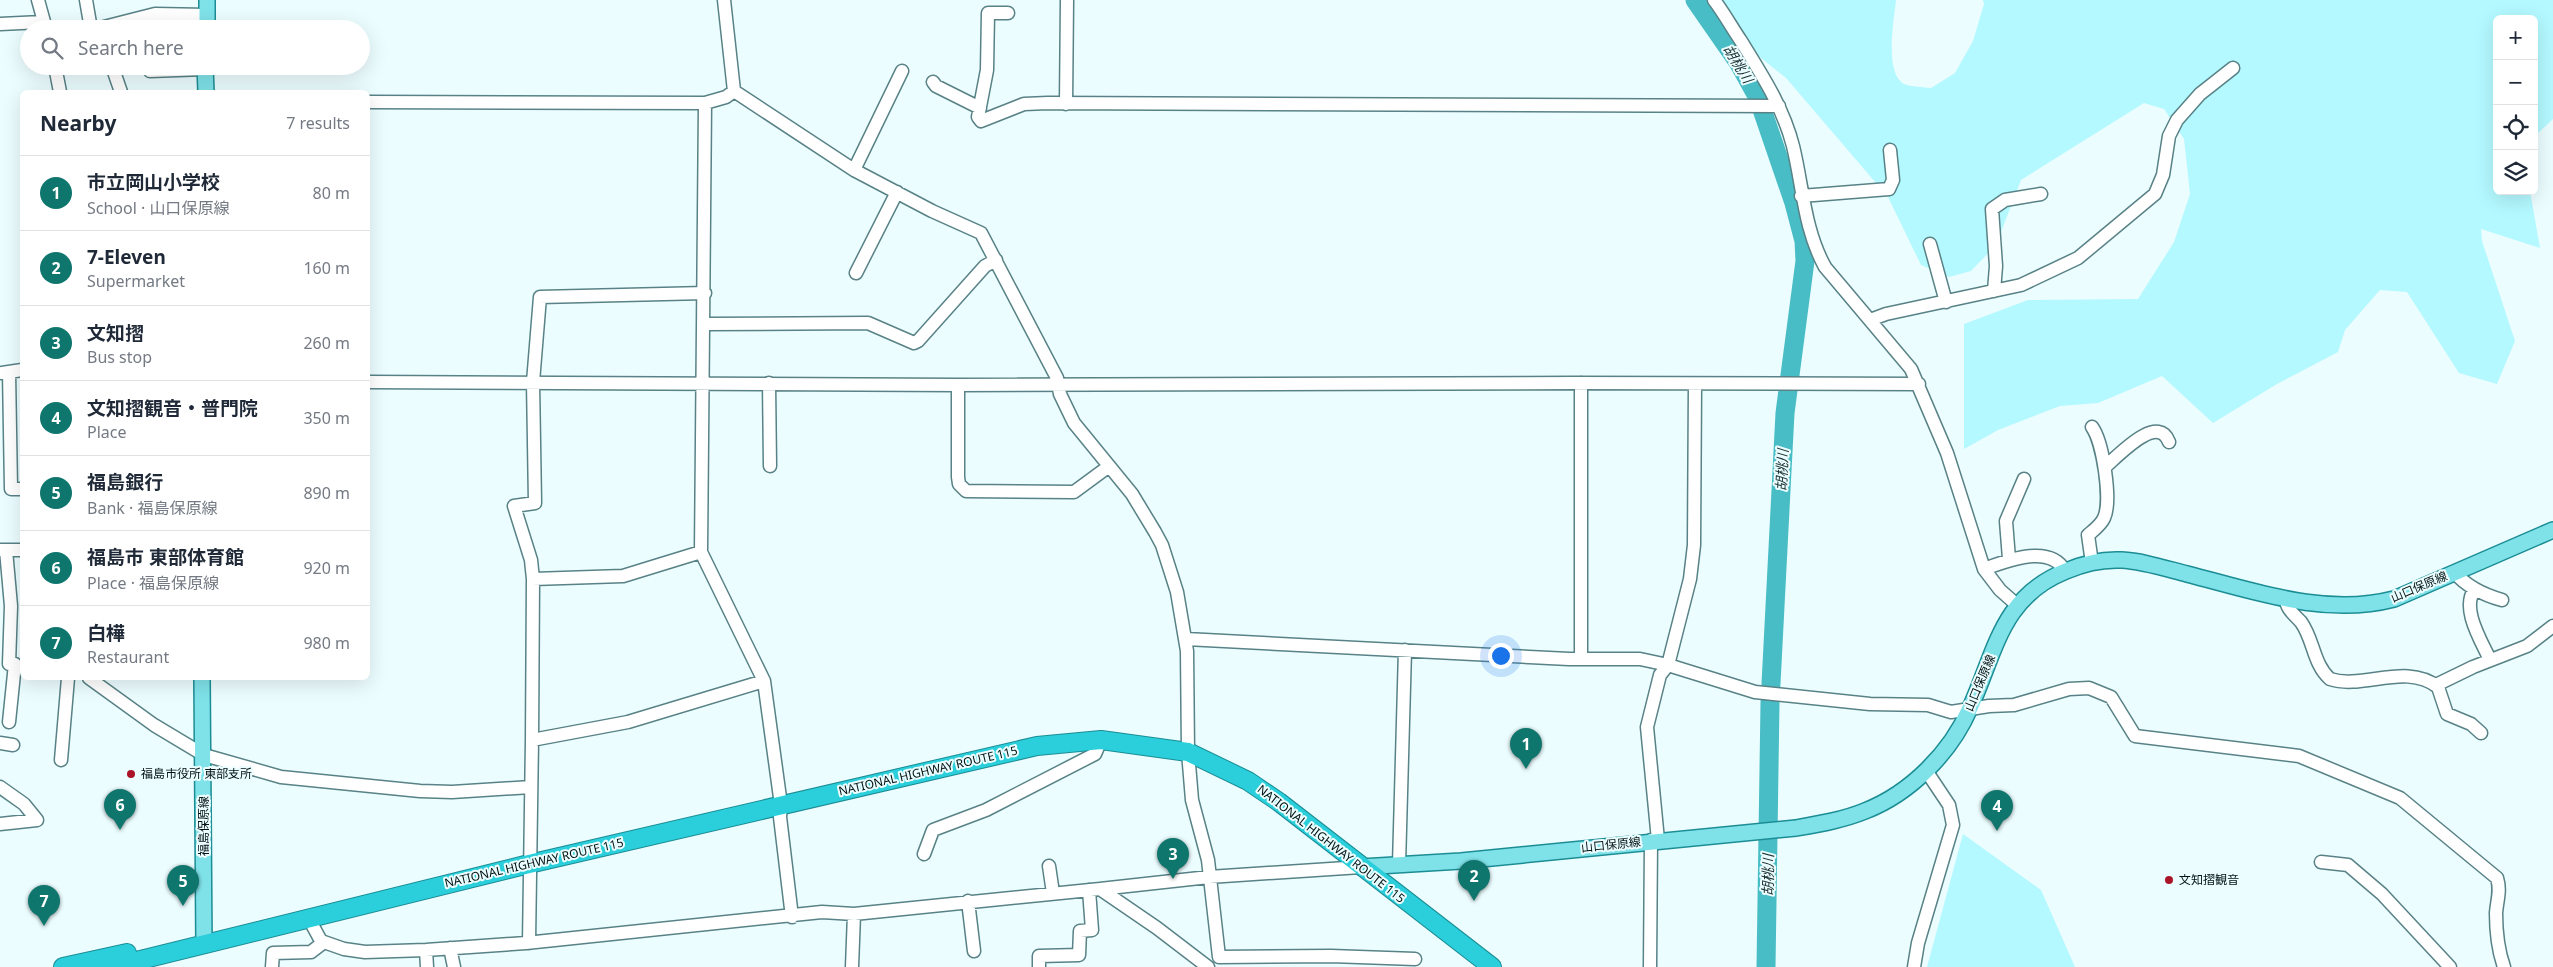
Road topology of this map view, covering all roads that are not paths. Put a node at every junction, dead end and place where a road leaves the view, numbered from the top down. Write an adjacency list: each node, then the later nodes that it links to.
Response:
1 (38, 0): 8 (street)
2 (86, 0): 9 (street)
3 (724, 0): 22 (street)
4 (1067, 0): 25 (street)
5 (1714, 0): 26 (street)
6 (1008, 13): 27 (street)
7 (207, 14): 10 (street)
8 (43, 20)
9 (90, 20)
10 (131, 20)
11 (0, 24): 12 (street)
12 (20, 24)
13 (2233, 68): 36 (street)
14 (902, 72): 29 (street)
15 (57, 75): 19 (street)
16 (115, 75): 20 (street)
17 (205, 75): 21 (main road)
18 (933, 82): 27 (street)
19 (60, 90)
20 (120, 90)
21 (206, 90)
22 (734, 92): 24 (street); 29 (street)
23 (370, 102): 24 (street)
24 (705, 103): 37 (street)
25 (1066, 104): 26 (street); 27 (street)
26 (1779, 106): 32 (street)
27 (980, 108)
28 (1890, 150): 32 (street)
29 (854, 170): 30 (street)
30 (897, 192): 34 (street); 35 (street)
31 (2041, 194): 36 (street)
32 (1801, 196): 39 (street)
33 (1930, 244): 38 (street)
34 (996, 260): 40 (street); 47 (street)
35 (856, 273)
36 (1994, 291): 38 (street)
37 (705, 293): 40 (street); 43 (street)
38 (1946, 302): 39 (street)
39 (1870, 320): 49 (street)
40 (704, 324): 44 (street)
41 (14, 370): 57 (street)
42 (370, 382): 43 (street)
43 (532, 382): 44 (street); 67 (street)
44 (702, 383): 45 (street); 61 (street)
45 (769, 383): 50 (street); 53 (street)
46 (1581, 383): 47 (street); 48 (street); 77 (street)
47 (1058, 384): 50 (street); 54 (street)
48 (1695, 384): 49 (street); 80 (street)
49 (1919, 384): 64 (street)
50 (958, 386): 54 (street)
51 (2092, 427): 55 (street)
52 (2169, 442): 55 (street)
53 (770, 466)
54 (1108, 467): 75 (street)
55 (2105, 467): 63 (street)
56 (2024, 479): 62 (street)
57 (11, 490)
58 (2553, 530): 66 (main road, 山口保原線)
59 (3, 550): 60 (street); 72 (street)
60 (20, 550)
61 (701, 552): 67 (street); 84 (street)
62 (2009, 559): 64 (street); 65 (street)
63 (2092, 563): 65 (main road, 山口保原線); 69 (main road, 山口保原線)
64 (1984, 570): 71 (street)
65 (2065, 571): 71 (main road, 山口保原線)
66 (2454, 572): 68 (street); 69 (main road, 山口保原線)
67 (533, 579): 89 (street)
68 (2475, 589): 70 (street); 78 (street)
69 (2286, 599): 85 (street)
70 (2502, 600)
71 (2017, 605): 86 (main road, 山口保原線)
72 (17, 606): 74 (street)
73 (2553, 626): 78 (street)
74 (5, 632): 79 (street)
75 (1186, 639): 76 (street); 91 (street)
76 (1405, 650): 77 (street); 103 (street)
77 (1581, 658): 80 (street)
78 (2490, 660): 85 (street)
79 (12, 664): 87 (street)
80 (1668, 665): 86 (street); 99 (street)
81 (68, 680): 93 (street)
82 (92, 680): 92 (street)
83 (202, 680): 92 (main road, 福島保原線)
84 (764, 681): 89 (street); 97 (street)
85 (2436, 685): 88 (street)
86 (1970, 710): 94 (main road, 山口保原線); 133 (street)
87 (9, 722)
88 (2481, 733)
89 (532, 740): 96 (street)
90 (1101, 740): 91 (highway, NATIONAL HIGHWAY ROUTE 115); 97 (highway, NATIONAL HIGHWAY ROUTE 115); 100 (street)
91 (1188, 752): 105 (highway, NATIONAL HIGHWAY ROUTE 115); 106 (street)
92 (204, 755): 96 (street); 113 (main road, 福島保原線)
93 (61, 760)
94 (1927, 772): 99 (main road, 山口保原線); 131 (street)
95 (0, 787): 98 (street)
96 (531, 787): 102 (street)
97 (781, 805): 102 (highway, NATIONAL HIGHWAY ROUTE 115); 112 (street)
98 (0, 824)
99 (1655, 840): 103 (main road, 山口保原線); 130 (street)
100 (924, 854)
101 (2321, 862): 132 (street)
102 (529, 864): 111 (highway, NATIONAL HIGHWAY ROUTE 115); 115 (street)
103 (1399, 865): 105 (main road, 山口保原線)
104 (1049, 866): 108 (street)
105 (1361, 867): 106 (street); 129 (highway, NATIONAL HIGHWAY ROUTE 115)
106 (1209, 877): 107 (street); 120 (street)
107 (1095, 889): 108 (street); 127 (street); 128 (street)
108 (1053, 893): 109 (street)
109 (968, 901): 110 (street); 118 (street)
110 (854, 914): 112 (street); 126 (street)
111 (308, 917): 113 (highway, NATIONAL HIGHWAY ROUTE 115); 114 (street)
112 (792, 917): 115 (street)
113 (204, 939): 121 (highway, NATIONAL HIGHWAY ROUTE 115); 122 (highway, NATIONAL HIGHWAY ROUTE 115)
114 (324, 942): 117 (street); 123 (street)
115 (529, 943): 116 (street)
116 (450, 948): 117 (street); 125 (street)
117 (426, 950): 124 (street)
118 (974, 951)
119 (1415, 959): 120 (street)
120 (1220, 962)
121 (63, 967)
122 (112, 967)
123 (272, 967)
124 (427, 967)
125 (454, 967)
126 (852, 967)
127 (1039, 967)
128 (1208, 967)
129 (1492, 967)
130 (1650, 967)
131 (1914, 967)
132 (2450, 967)
133 (2504, 967)

